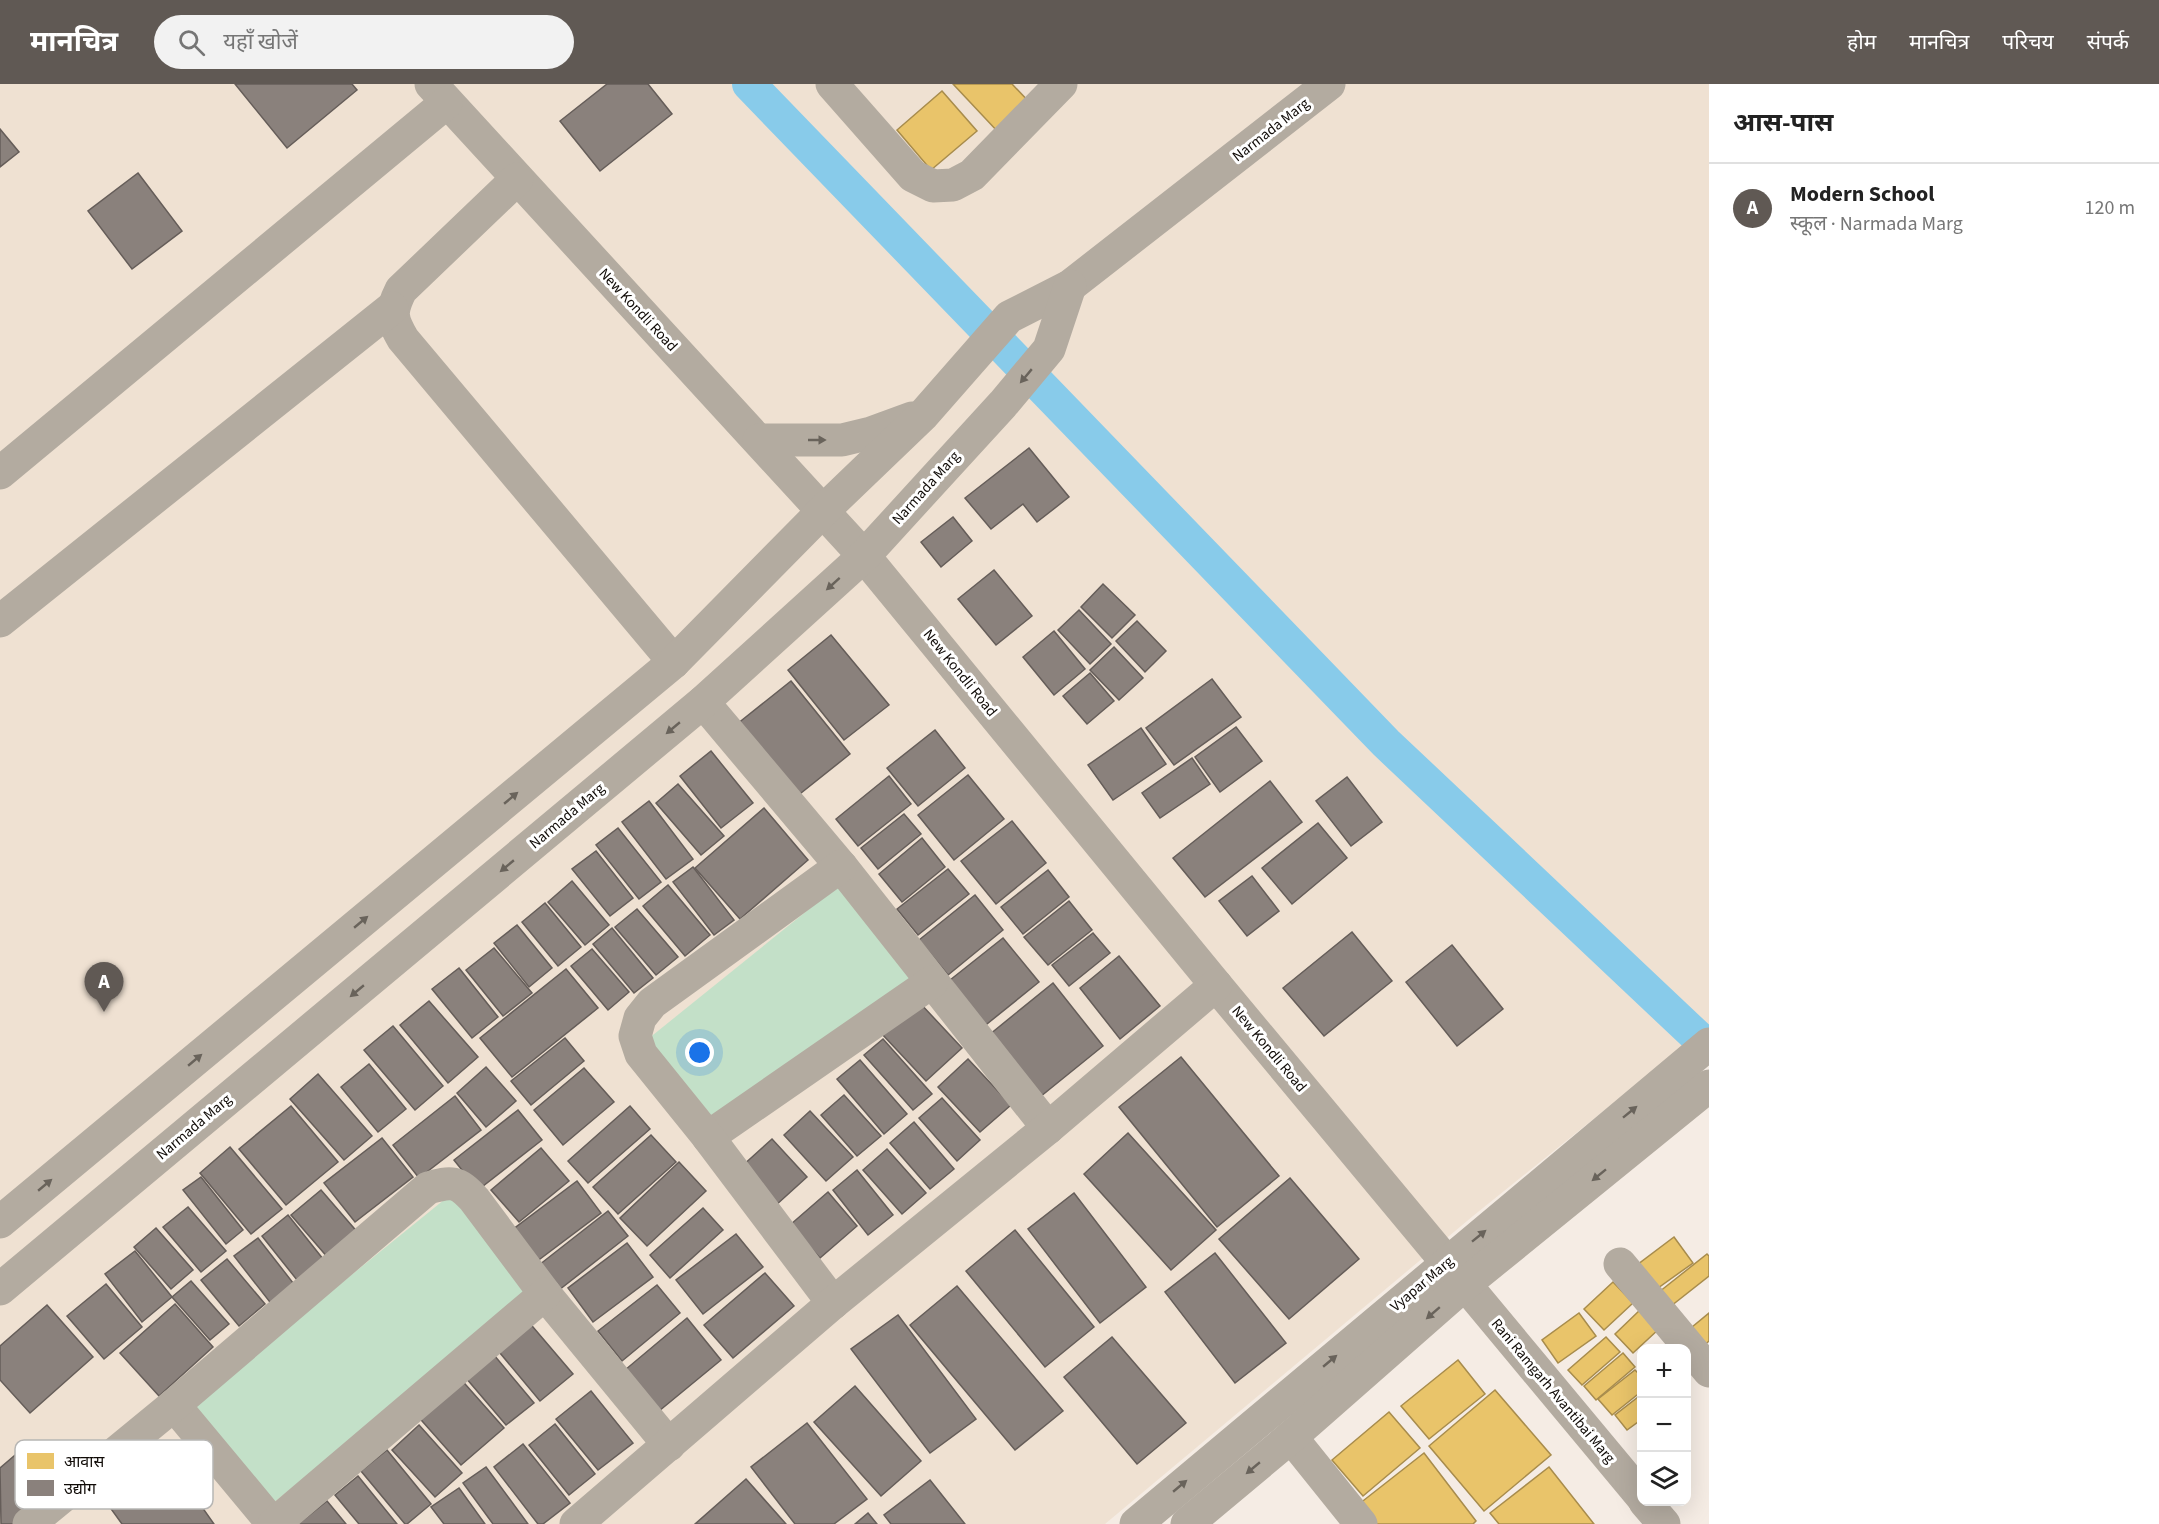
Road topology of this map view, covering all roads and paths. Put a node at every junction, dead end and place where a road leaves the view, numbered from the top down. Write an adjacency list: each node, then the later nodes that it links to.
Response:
1 (832, 84): 2 (street)
2 (1060, 84)
3 (1329, 84): 6 (street, Narmada Marg)
4 (439, 93): 5 (street, New Kondli Road); 10 (street)
5 (517, 179): 7 (street); 9 (street, New Kondli Road)
6 (1070, 286): 8 (street, Narmada Marg); 12 (street, Narmada Marg, one-way to 12)
7 (392, 308): 13 (street); 14 (street)
8 (924, 414): 9 (street, one-way to 8); 11 (street, Narmada Marg)
9 (759, 440): 11 (street, New Kondli Road)
10 (0, 473)
11 (823, 511): 12 (street, New Kondli Road); 14 (street, Narmada Marg)
12 (864, 556): 15 (street, Narmada Marg, one-way to 15); 18 (street, New Kondli Road)
13 (0, 621)
14 (674, 662): 23 (street, Narmada Marg, one-way to 14)
15 (703, 702): 16 (street); 26 (street, Narmada Marg, one-way to 26)
16 (841, 866): 17 (street); 22 (street)
17 (932, 982): 21 (street); 22 (street)
18 (1216, 985): 21 (street); 25 (street, New Kondli Road)
19 (1709, 1044): 20 (street, Vyapar Marg)
20 (1692, 1087): 25 (street, Vyapar Marg)
21 (1048, 1128): 28 (street)
22 (708, 1137): 28 (street)
23 (0, 1222)
24 (1620, 1264): 29 (street)
25 (1455, 1274): 31 (street, Vyapar Marg, one-way to 31); 36 (street, Rani Ramgarh Avantibai Marg); 42 (street, Vyapar Marg, one-way to 25)
26 (0, 1289)
27 (545, 1294): 30 (street); 34 (street); 40 (street)
28 (833, 1303): 34 (street)
29 (1709, 1371)
30 (174, 1405): 32 (street); 33 (street)
31 (1291, 1437): 43 (street, Vyapar Marg, one-way to 43); 44 (street)
32 (131, 1440)
33 (203, 1440)
34 (669, 1445): 41 (street)
35 (213, 1452): 40 (street)
36 (1637, 1492)
37 (1648, 1506): 45 (street)
38 (47, 1509): 39 (street)
39 (29, 1524)
40 (273, 1524)
41 (576, 1524)
42 (1136, 1524)
43 (1186, 1524)
44 (1361, 1524)
45 (1664, 1524)

